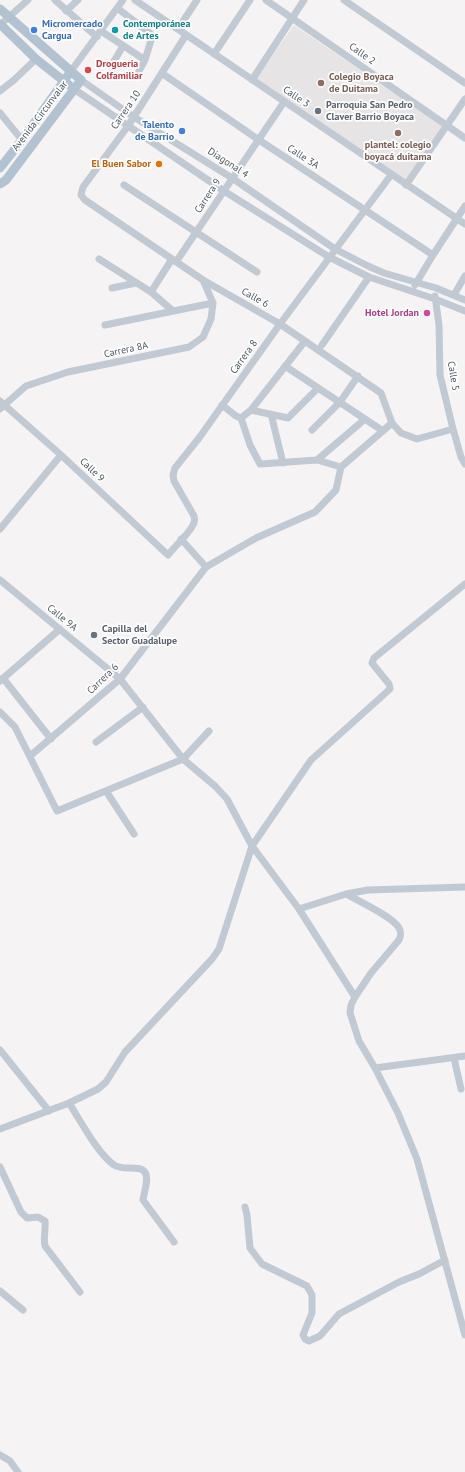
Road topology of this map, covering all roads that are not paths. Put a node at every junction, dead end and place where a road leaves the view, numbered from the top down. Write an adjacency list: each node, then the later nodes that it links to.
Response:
1 (28, 0): 15 (street)
2 (55, 0): 14 (street)
3 (78, 0): 14 (street)
4 (123, 0): 12 (street)
5 (135, 0): 11 (street, Calle 3)
6 (198, 0): 18 (street)
7 (250, 0): 22 (street)
8 (266, 0): 16 (street, Calle 2)
9 (304, 0): 16 (street)
10 (344, 0): 32 (street)
11 (145, 3): 18 (street, Calle 3)
12 (117, 8): 19 (street); 24 (street)
13 (0, 9): 15 (main road, Diagonal 4)
14 (66, 11): 19 (street)
15 (9, 17): 17 (street); 27 (main road, Diagonal 4)
16 (292, 18): 30 (street); 39 (street, Calle 2)
17 (0, 24): 23 (main road)
18 (178, 30): 20 (street, Calle 3)
19 (99, 34): 21 (street); 27 (street)
20 (186, 35): 22 (street, Calle 3); 28 (street, Carrera 10)
21 (123, 46): 24 (street); 25 (street)
22 (214, 54): 30 (street, Calle 3)
23 (36, 59): 31 (main road); 34 (street)
24 (145, 60): 26 (street)
25 (113, 63)
26 (139, 70)
27 (71, 71): 29 (main road, Diagonal 4); 31 (main road, Avenida Circunvalar)
28 (163, 74): 38 (street, Carrera 10); 43 (street, Calle 3A)
29 (81, 80): 33 (main road, Avenida Circunvalar); 38 (street, Diagonal 4)
30 (252, 80): 36 (street, Calle 3)
31 (64, 82): 33 (main road); 42 (main road, Avenida Circunvalar)
32 (465, 83)
33 (74, 89): 40 (street); 47 (main road, Avenida Circunvalar)
34 (0, 91)
35 (465, 99): 39 (street)
36 (284, 102): 43 (street, Carrera 9); 45 (street, Calle 3)
37 (0, 113): 42 (street)
38 (134, 117): 40 (street, Carrera 10); 46 (street, Diagonal 4)
39 (447, 124): 41 (street, Calle 2); 49 (street)
40 (128, 126): 50 (street); 51 (street, Carrera 10)
41 (465, 138)
42 (22, 140): 44 (main road, Avenida Circunvalar)
43 (259, 140): 46 (street, Carrera 9); 53 (street, Calle 3A)
44 (0, 168)
45 (391, 175): 49 (street, Calle 3); 53 (street, Carrera 8)
46 (232, 178): 50 (street, Carrera 9); 57 (street, Diagonal 4)
47 (0, 184)
48 (124, 185): 56 (street)
49 (406, 185): 54 (street, Calle 3)
50 (224, 191): 56 (street, Carrera 9); 59 (street)
51 (81, 195): 61 (street, Calle 6)
52 (465, 206): 54 (street)
53 (365, 210): 57 (street, Carrera 8); 58 (street, Calle 3A)
54 (457, 220): 55 (street, Calle 3); 58 (street)
55 (465, 224)
56 (197, 233): 61 (street, Carrera 9); 62 (street)
57 (336, 249): 59 (street, Carrera 8); 67 (street, Diagonal 4)
58 (433, 255): 67 (street)
59 (329, 257): 64 (street); 78 (street, Carrera 8)
60 (99, 259): 66 (street)
61 (174, 260): 65 (street, Calle 6); 71 (street, Carrera 9)
62 (258, 272)
63 (465, 276): 72 (street)
64 (369, 277): 70 (street); 81 (street)
65 (203, 280): 75 (street, Carrera 8A); 78 (street, Calle 6)
66 (136, 282): 68 (street); 71 (street)
67 (415, 282): 69 (street, Diagonal 4); 70 (street)
68 (112, 288)
69 (436, 288): 72 (street, Diagonal 4); 73 (street, Calle 5)
70 (413, 291): 73 (street)
71 (151, 292): 76 (street)
72 (454, 295): 74 (street, Diagonal 4)
73 (435, 299): 77 (street); 93 (street, Calle 5)
74 (465, 300)
75 (212, 303): 76 (street); 86 (street, Carrera 8A)
76 (173, 311): 79 (street)
77 (465, 311)
78 (280, 324): 80 (street, Calle 6); 87 (street, Carrera 8)
79 (105, 325)
80 (305, 341): 82 (street); 83 (street, Calle 6)
81 (322, 345)
82 (285, 366): 84 (street); 88 (street)
83 (358, 376): 85 (street); 92 (street, Calle 6)
84 (318, 388): 85 (street); 89 (street)
85 (340, 402): 91 (street); 94 (street)
86 (1, 405): 96 (street, Calle 9)
87 (222, 405): 90 (street); 102 (street, Carrera 8)
88 (252, 410): 89 (street); 90 (street)
89 (271, 414): 99 (street)
90 (241, 418): 99 (street)
91 (365, 419): 95 (street); 98 (street)
92 (392, 423): 93 (street, Calle 6); 95 (street)
93 (454, 429): 97 (street, Calle 5)
94 (312, 430)
95 (383, 431): 100 (street)
96 (61, 455): 101 (street); 103 (street, Calle 9)
97 (464, 458)
98 (317, 460): 99 (street); 100 (street)
99 (283, 463)
100 (341, 468): 104 (street)
101 (0, 529)
102 (181, 539): 103 (street, Carrera 8); 104 (street)
103 (168, 555)
104 (206, 567): 109 (street, Carrera 6)
105 (0, 580): 107 (street, Calle 9A)
106 (465, 584): 119 (street)
107 (60, 629): 108 (street); 109 (street, Calle 9A)
108 (2, 679): 113 (street)
109 (120, 679): 110 (street, Calle 9A); 113 (street, Carrera 6)
110 (143, 707): 114 (street); 116 (street, Calle 9A)
111 (0, 712): 115 (street)
112 (209, 731): 116 (street)
113 (51, 739): 115 (street, Carrera 6)
114 (96, 742)
115 (30, 756): 117 (street)
116 (183, 759): 117 (street); 119 (street, Calle 9A)
117 (106, 791): 118 (street)
118 (134, 834)
119 (252, 846): 122 (street, Calle 9A); 129 (street)
120 (465, 887): 121 (street)
121 (346, 894): 122 (street); 123 (street)
122 (299, 909): 123 (street, Calle 9A)
123 (355, 998): 127 (street)
124 (0, 1050): 130 (street)
125 (465, 1056): 126 (street)
126 (454, 1058): 127 (street); 128 (street)
127 (375, 1068): 135 (street)
128 (461, 1089)
129 (69, 1103): 130 (street); 134 (street)
130 (49, 1111): 131 (street)
131 (0, 1129)
132 (0, 1167): 137 (street)
133 (245, 1207): 135 (street)
134 (174, 1242)
135 (445, 1260): 139 (street)
136 (0, 1291): 138 (street)
137 (80, 1292)
138 (23, 1310)
139 (465, 1335)
140 (0, 1455): 141 (street)
141 (18, 1472)

